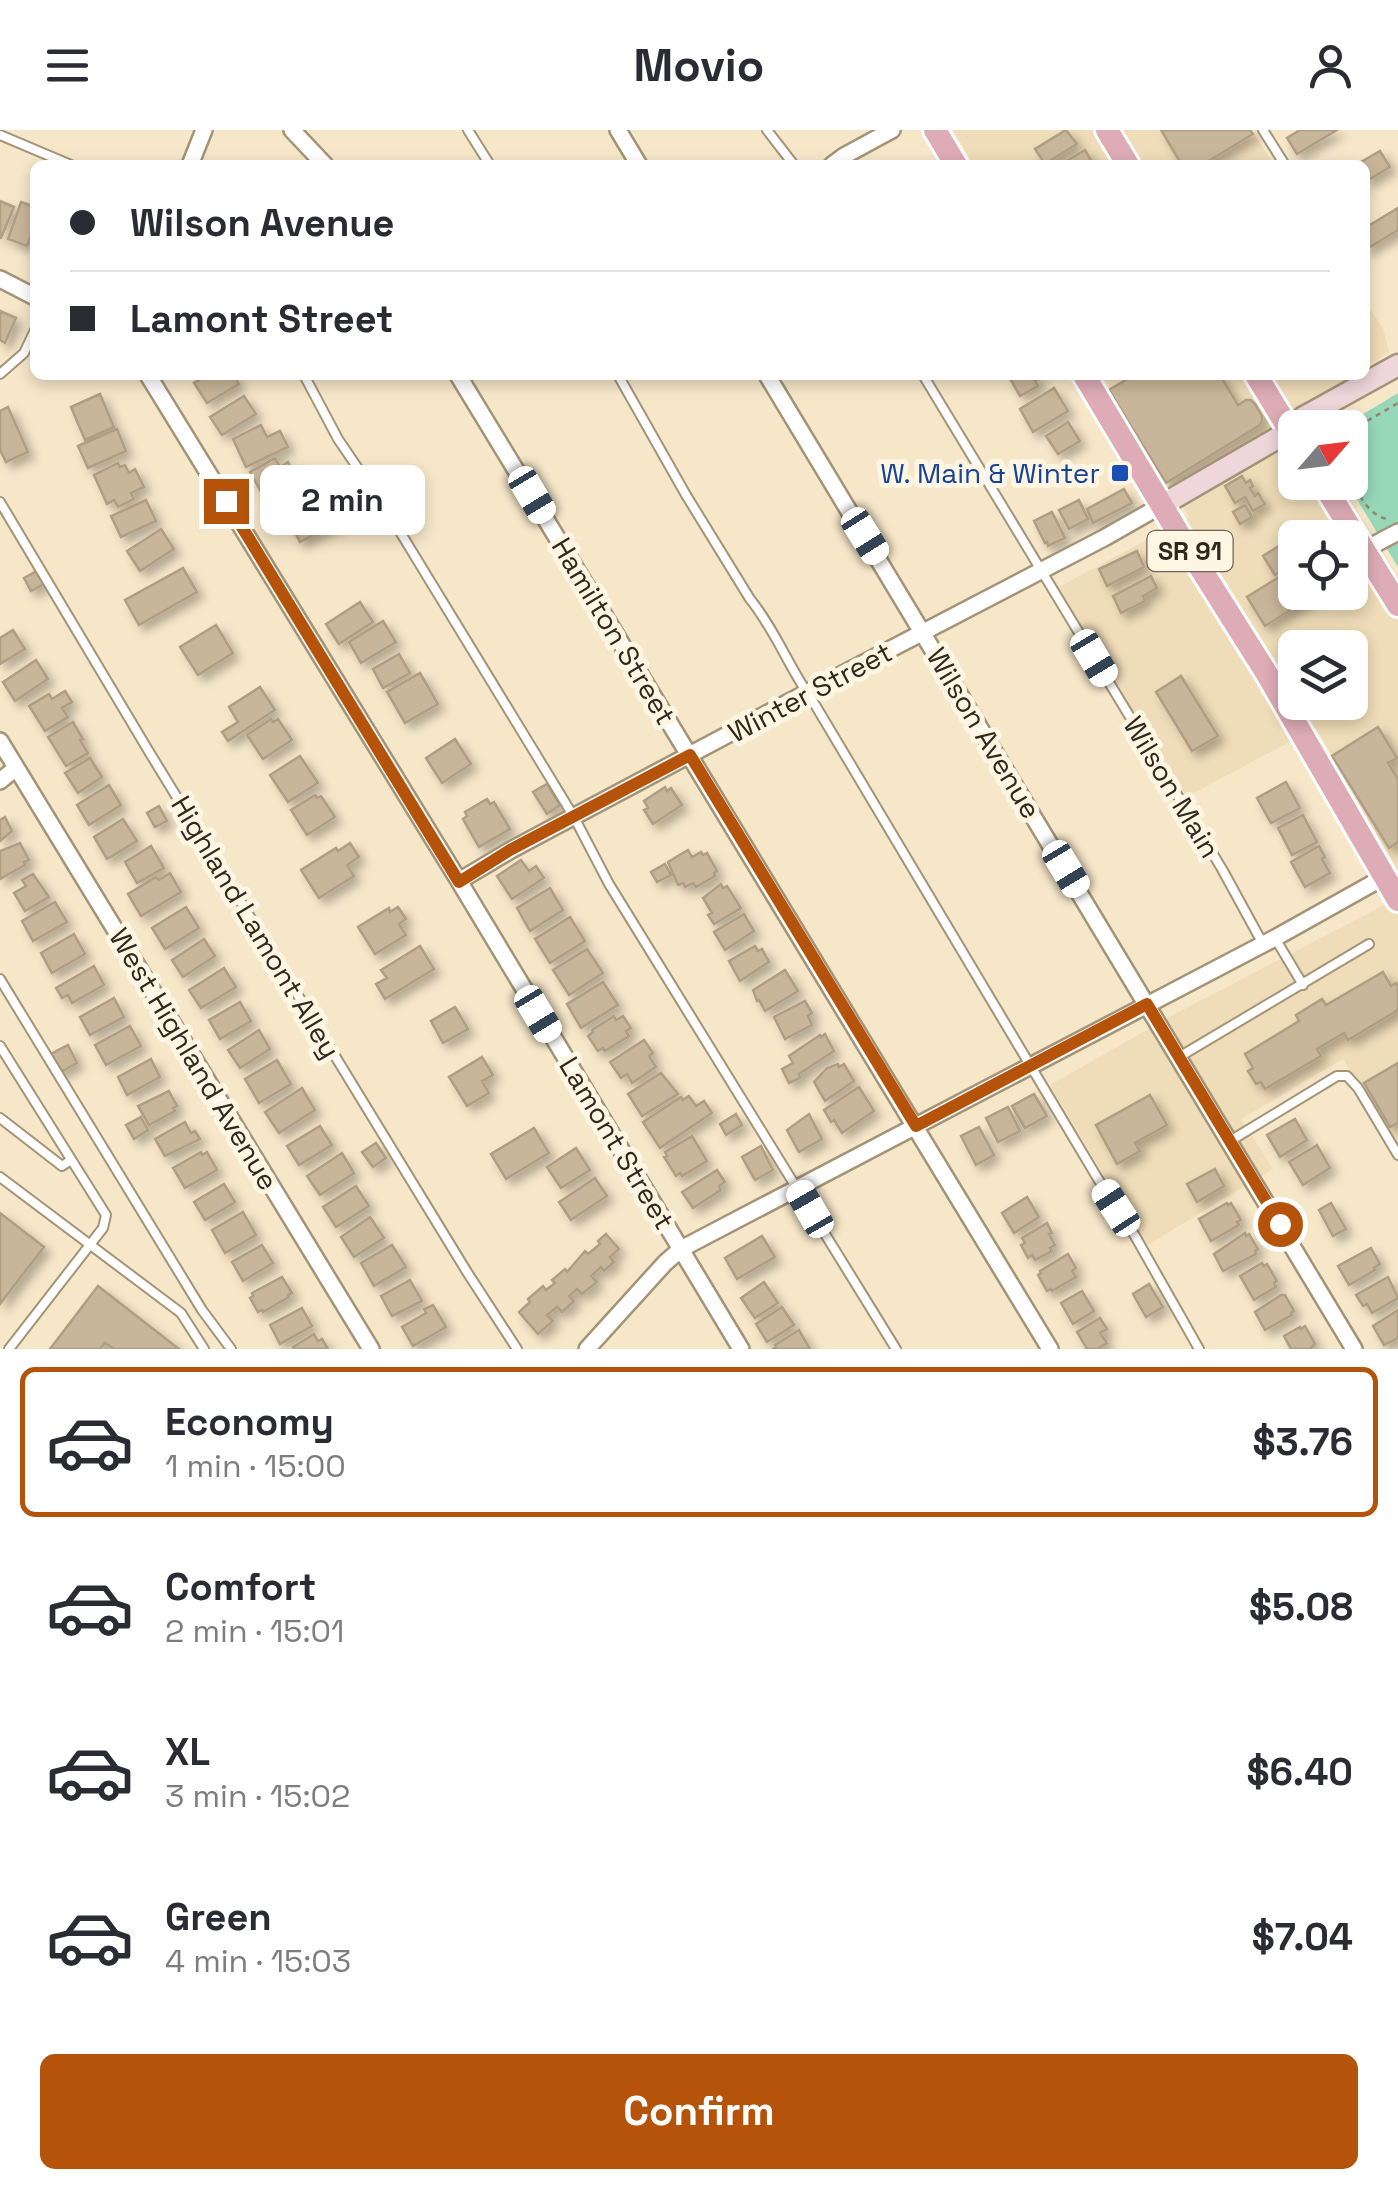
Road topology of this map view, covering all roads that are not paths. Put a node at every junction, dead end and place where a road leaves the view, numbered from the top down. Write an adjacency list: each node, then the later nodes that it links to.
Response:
1 (204, 130): 12 (street)
2 (292, 130): 13 (street)
3 (468, 130): 14 (lane)
4 (618, 130): 15 (street)
5 (767, 130): 16 (lane)
6 (892, 130): 17 (street)
7 (935, 130): 18 (main road)
8 (1107, 130): 19 (main road)
9 (1263, 130): 20 (lane)
10 (0, 135): 11 (lane)
11 (59, 160)
12 (192, 160)
13 (319, 160)
14 (487, 160)
15 (636, 160)
16 (790, 160)
17 (841, 160)
18 (953, 160)
19 (1125, 160)
20 (1282, 160)
21 (0, 278): 22 (street)
22 (30, 294)
23 (30, 340): 25 (lane)
24 (1398, 365): 34 (main road)
25 (0, 374)
26 (151, 380): 52 (street, Lamont Street)
27 (307, 380): 50 (lane)
28 (461, 380): 47 (street, Hamilton Street)
29 (621, 380): 45 (lane)
30 (770, 380): 44 (street, Wilson Avenue)
31 (926, 380): 42 (lane, Wilson Main)
32 (1087, 380): 38 (main road, SR 91)
33 (1259, 380): 35 (main road)
34 (1318, 410)
35 (1278, 411)
36 (1278, 442): 38 (main road)
37 (0, 502): 75 (lane, Highland Lamont Alley)
38 (1162, 506): 42 (street, Winter Street); 51 (main road, SR 91)
39 (1397, 525): 40 (street)
40 (1368, 547)
41 (1368, 556): 43 (main road)
42 (1042, 571): 44 (street, Winter Street); 54 (lane, Wilson Main)
43 (1398, 605)
44 (924, 632): 45 (street, Winter Street); 58 (street, Wilson Avenue)
45 (806, 692): 47 (street, Winter Street); 61 (lane)
46 (0, 741): 48 (street, West Highland Avenue)
47 (690, 755): 50 (street, Winter Street); 63 (street, Hamilton Street)
48 (16, 768): 49 (street); 74 (street, West Highland Avenue)
49 (0, 782)
50 (574, 817): 52 (street, Winter Street); 68 (lane)
51 (1391, 873): 53 (main road, SR 91); 54 (street)
52 (459, 882): 70 (street, Lamont Street)
53 (1398, 900)
54 (1269, 941): 57 (lane, Wilson Main); 58 (street)
55 (1369, 944): 57 (lane)
56 (0, 979): 73 (lane)
57 (1303, 985): 60 (lane)
58 (1147, 1004): 60 (street, Wilson Avenue); 61 (street)
59 (0, 1046): 66 (lane)
60 (1179, 1057): 64 (street, Wilson Avenue)
61 (1031, 1064): 63 (street); 80 (lane)
62 (0, 1118): 66 (lane)
63 (916, 1126): 68 (street); 79 (street, Hamilton Street)
64 (1230, 1141): 65 (lane); 81 (street, Wilson Avenue)
65 (1398, 1155)
66 (72, 1160): 69 (lane)
67 (0, 1177): 69 (lane)
68 (798, 1188): 70 (street); 78 (lane)
69 (90, 1246): 71 (lane); 72 (lane)
70 (681, 1249): 76 (street); 77 (street, Lamont Street)
71 (9, 1349)
72 (204, 1349)
73 (230, 1349)
74 (372, 1349)
75 (516, 1349)
76 (587, 1349)
77 (741, 1349)
78 (896, 1349)
79 (1050, 1349)
80 (1199, 1349)
81 (1354, 1349)

